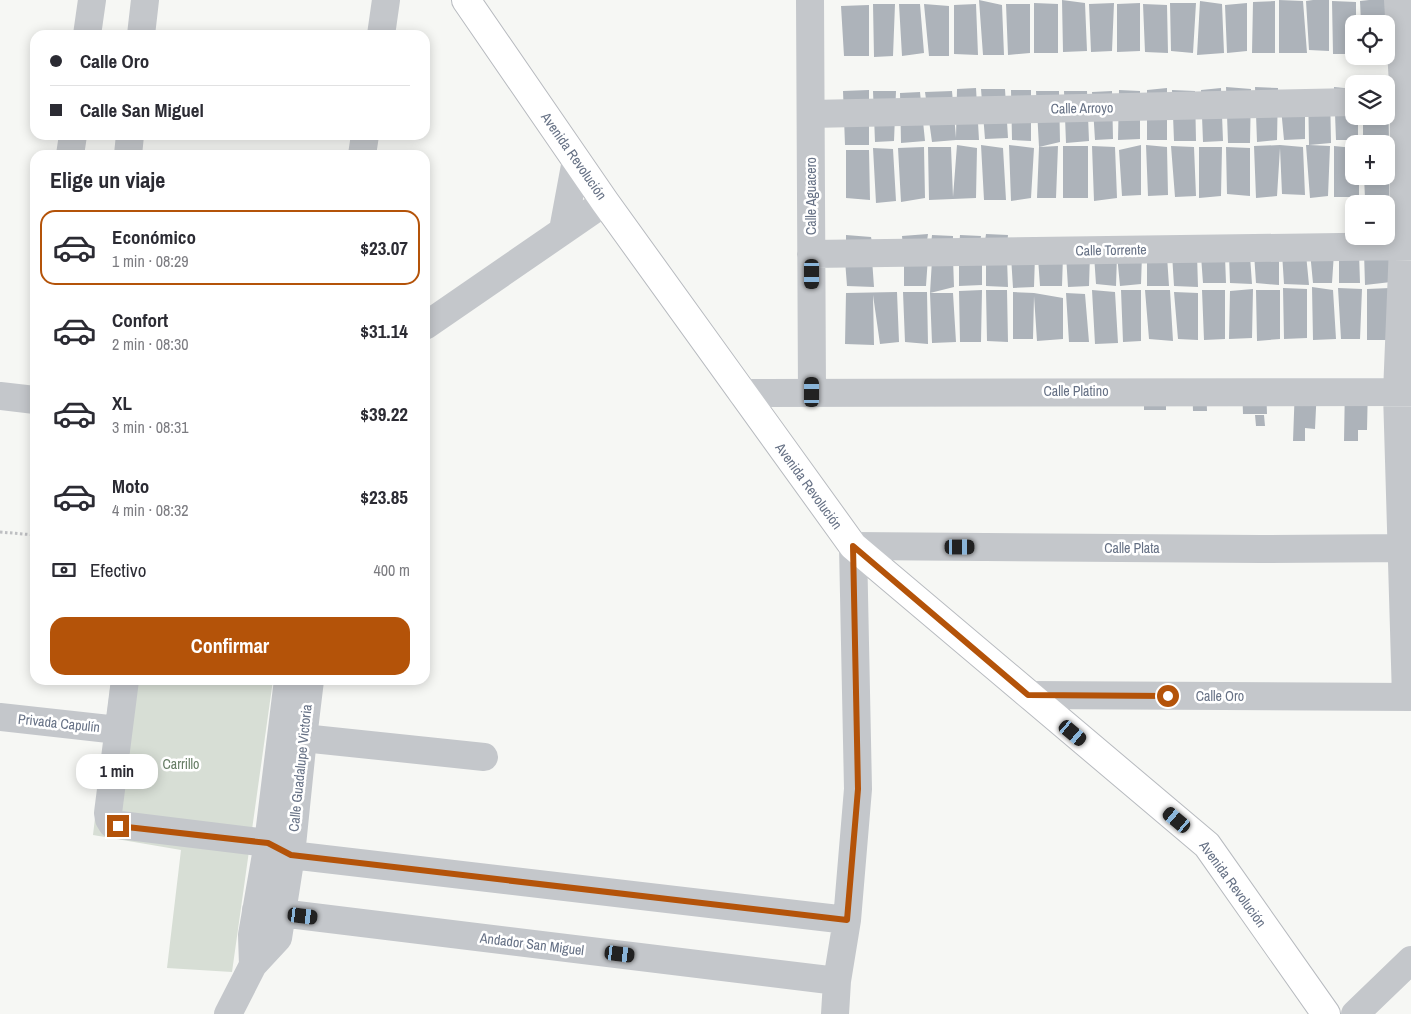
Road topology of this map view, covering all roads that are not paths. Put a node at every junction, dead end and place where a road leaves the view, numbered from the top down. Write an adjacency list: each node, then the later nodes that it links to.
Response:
1 (92, 0): 8 (street)
2 (145, 0): 9 (street)
3 (386, 0): 10 (street)
4 (402, 0): 11 (street)
5 (466, 0): 15 (main road, Avenida Revolución)
6 (810, 0): 14 (street, Calle Aguacero)
7 (1398, 0): 12 (street)
8 (88, 30)
9 (142, 30)
10 (381, 30)
11 (399, 30)
12 (1400, 101): 18 (street)
13 (1345, 102): 14 (street, Calle Arroyo)
14 (811, 114): 19 (street, Calle Aguacero)
15 (576, 160): 16 (main road, Avenida Revolución); 17 (street)
16 (605, 202): 17 (street); 21 (main road, Avenida Revolución)
17 (563, 230): 20 (street)
18 (1407, 246): 19 (street, Calle Torrente); 23 (street)
19 (812, 254): 22 (street, Calle Aguacero)
20 (430, 323)
21 (742, 392): 22 (street, Calle Platino); 26 (main road, Avenida Revolución)
22 (812, 392): 23 (street, Calle Platino)
23 (1404, 392): 27 (street)
24 (0, 396): 25 (street)
25 (30, 399)
26 (853, 546): 27 (street, Calle Plata); 31 (main road, Avenida Revolución); 40 (street)
27 (1406, 548): 32 (street)
28 (124, 685): 34 (street)
29 (288, 685): 37 (street, Calle Guadalupe Victoria)
30 (309, 685): 35 (street, Calle Guadalupe Victoria)
31 (1028, 695): 32 (street, Calle Oro); 46 (main road, Avenida Revolución)
32 (1409, 697)
33 (0, 717): 34 (street, Privada Capulín)
34 (118, 730): 37 (street)
35 (303, 738): 36 (street); 37 (street, Calle Guadalupe Victoria)
36 (484, 757)
37 (280, 849): 38 (street, Calle Guadalupe Victoria); 39 (street, Calle Guadalupe Victoria); 40 (street)
38 (256, 910): 39 (street, Andador San Miguel); 42 (street, Calle Guadalupe Victoria)
39 (283, 913): 42 (street, Calle Guadalupe Victoria); 43 (street, Andador San Miguel)
40 (847, 920): 43 (street)
41 (1411, 960): 47 (street)
42 (253, 965): 44 (street, Calle Guadalupe Victoria)
43 (837, 981): 45 (street)
44 (228, 1014)
45 (835, 1014)
46 (1326, 1014)
47 (1355, 1014)

